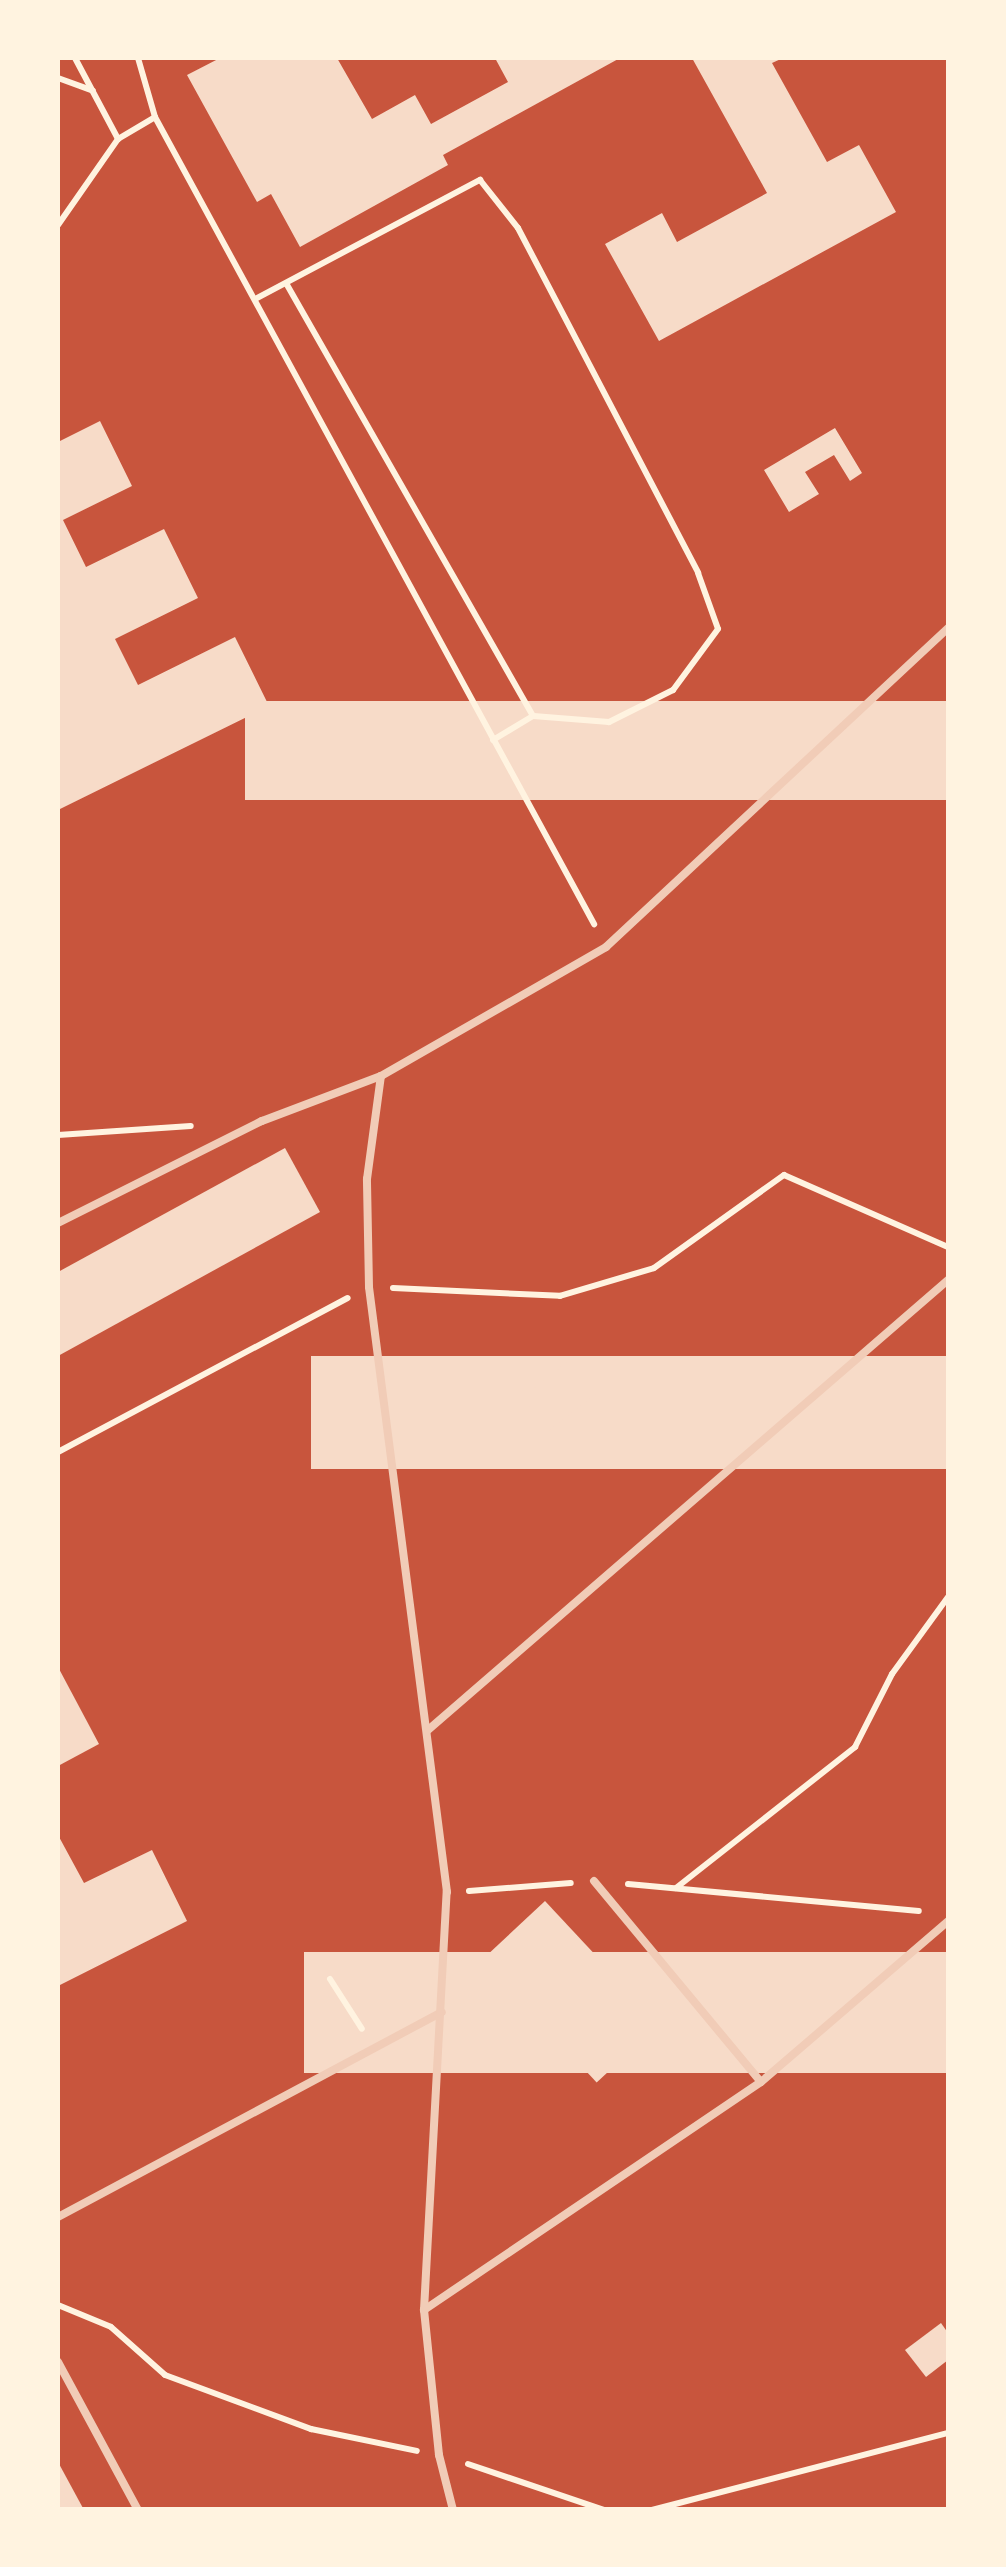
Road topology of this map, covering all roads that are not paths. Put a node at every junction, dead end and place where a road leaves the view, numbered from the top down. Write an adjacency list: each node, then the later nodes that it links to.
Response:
1 (948, 628): 2 (lane)
2 (381, 1076): 3 (lane); 5 (lane)
3 (58, 1223)
4 (948, 1280): 5 (lane)
5 (428, 1730): 8 (lane)
6 (594, 1881): 9 (lane)
7 (948, 1921): 9 (lane)
8 (442, 2012): 10 (lane); 11 (lane)
9 (761, 2082): 11 (lane)
10 (58, 2218)
11 (424, 2310): 14 (lane)
12 (58, 2362): 13 (lane)
13 (138, 2510)
14 (453, 2510)

